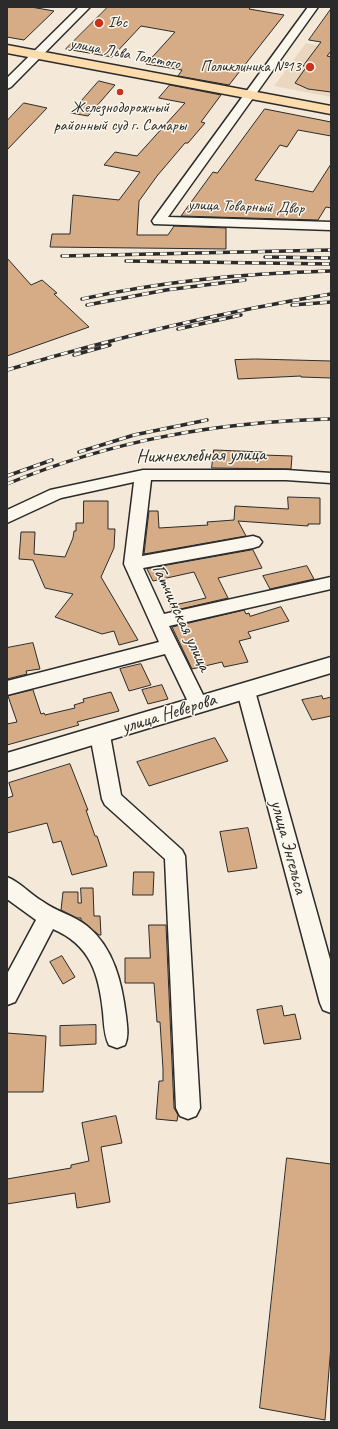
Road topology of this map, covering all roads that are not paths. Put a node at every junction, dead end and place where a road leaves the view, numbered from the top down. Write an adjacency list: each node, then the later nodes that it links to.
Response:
1 (85, 7): 4 (street)
2 (313, 7): 6 (street)
3 (7, 49): 4 (main road, улица Льва Толстого)
4 (38, 54): 5 (street); 6 (main road, улица Льва Толстого)
5 (7, 85)
6 (251, 95): 7 (main road, улица Льва Толстого); 8 (street, улица Товарный Двор)
7 (331, 110)
8 (331, 226)
9 (143, 475): 10 (street, Нижнехлебная улица); 11 (street, Нижнехлебная улица); 13 (street, Гатчинская улица)
10 (331, 478)
11 (7, 517)
12 (253, 542): 13 (street)
13 (133, 564): 15 (street, Гатчинская улица)
14 (331, 583): 15 (street)
15 (158, 622): 16 (street, Гатчинская улица)
16 (170, 646): 18 (street); 20 (street, Гатчинская улица)
17 (331, 665): 19 (street, улица Неверова)
18 (7, 688)
19 (246, 691): 20 (street, улица Неверова); 26 (street, улица Энгельса)
20 (199, 705): 21 (street, улица Неверова)
21 (100, 735): 22 (street, улица Неверова); 28 (street)
22 (7, 762)
23 (7, 886): 24 (street)
24 (49, 917): 25 (street); 27 (street)
25 (7, 995)
26 (331, 1003)
27 (117, 1038)
28 (188, 1108)

